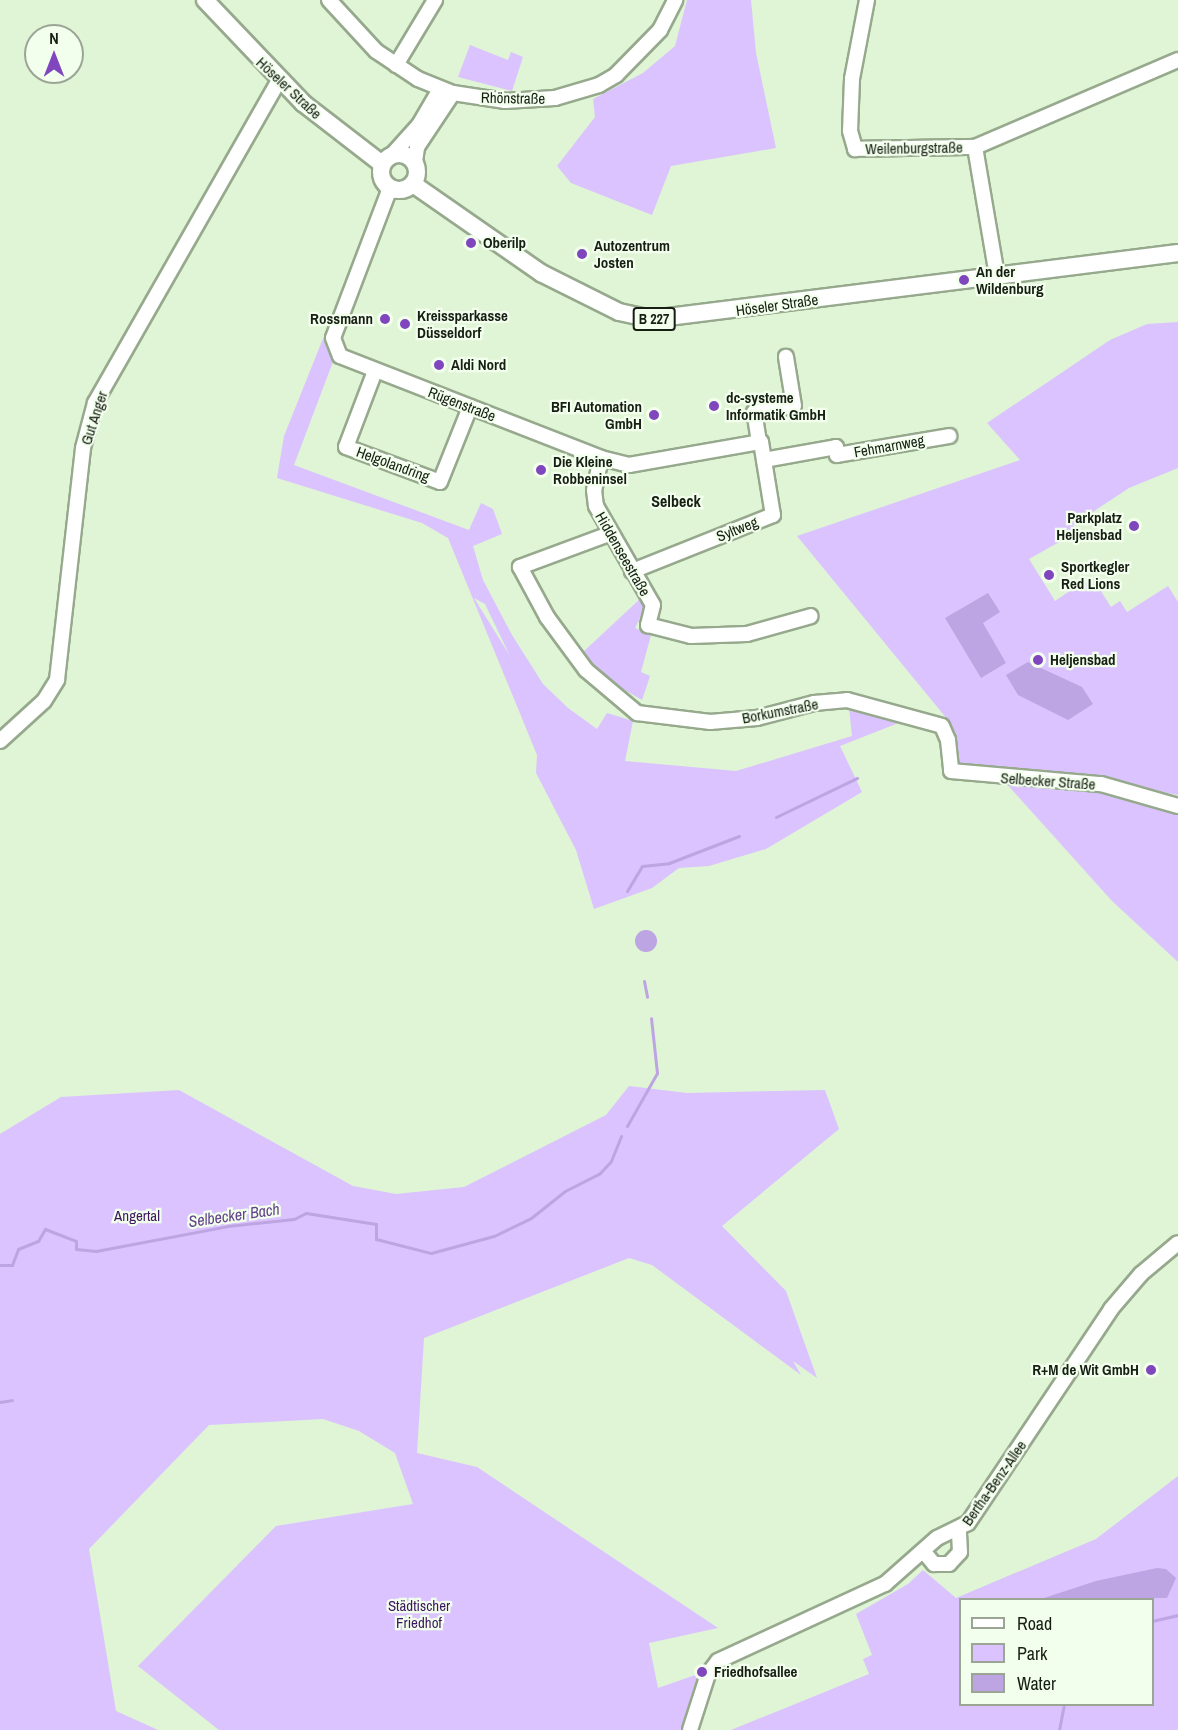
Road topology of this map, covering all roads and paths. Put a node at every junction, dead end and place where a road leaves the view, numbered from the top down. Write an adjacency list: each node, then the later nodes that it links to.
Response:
1 (205, 0): 8 (main road, Höseler Straße)
2 (329, 0): 7 (street, Rhönstraße)
3 (435, 0): 7 (street)
4 (675, 0): 9 (street, Rhönstraße)
5 (867, 0): 10 (street, Weilenburgstraße)
6 (1178, 60): 10 (street, Weilenburgstraße)
7 (396, 65): 9 (street, Rhönstraße)
8 (279, 80): 11 (main road, Höseler Straße); 27 (street, Gut Anger)
9 (446, 91): 11 (street); 12 (street)
10 (975, 147): 16 (street)
11 (387, 159): 12 (main road); 14 (main road)
12 (414, 162): 13 (main road)
13 (413, 184): 14 (main road); 16 (main road, Höseler Straße / B 227)
14 (390, 188): 18 (street, Rügenstraße)
15 (1178, 253): 16 (main road, Höseler Straße / B 227)
16 (997, 276)
17 (786, 357): 21 (street, Syltweg)
18 (375, 371): 19 (street, Rügenstraße); 19 (street, Helgolandring)
19 (470, 407): 22 (street, Rügenstraße)
20 (949, 436): 23 (street, Fehmarnweg)
21 (760, 442): 22 (street, Rügenstraße); 23 (street, Syltweg)
22 (601, 459): 24 (street, Hiddenseestraße)
23 (764, 460): 25 (street, Syltweg)
24 (609, 534): 25 (street, Hiddenseestraße); 28 (street, Borkumstraße)
25 (632, 571): 26 (street, Hiddenseestraße)
26 (811, 616)
27 (0, 741)
28 (951, 771): 29 (street, Selbecker Straße)
29 (1178, 806)
30 (1178, 1243): 31 (street, Bertha-Benz-Allee)
31 (959, 1530): 32 (street, Bertha-Benz-Allee); 32 (street)
32 (924, 1552): 33 (street, Bertha-Benz-Allee)
33 (690, 1730)

